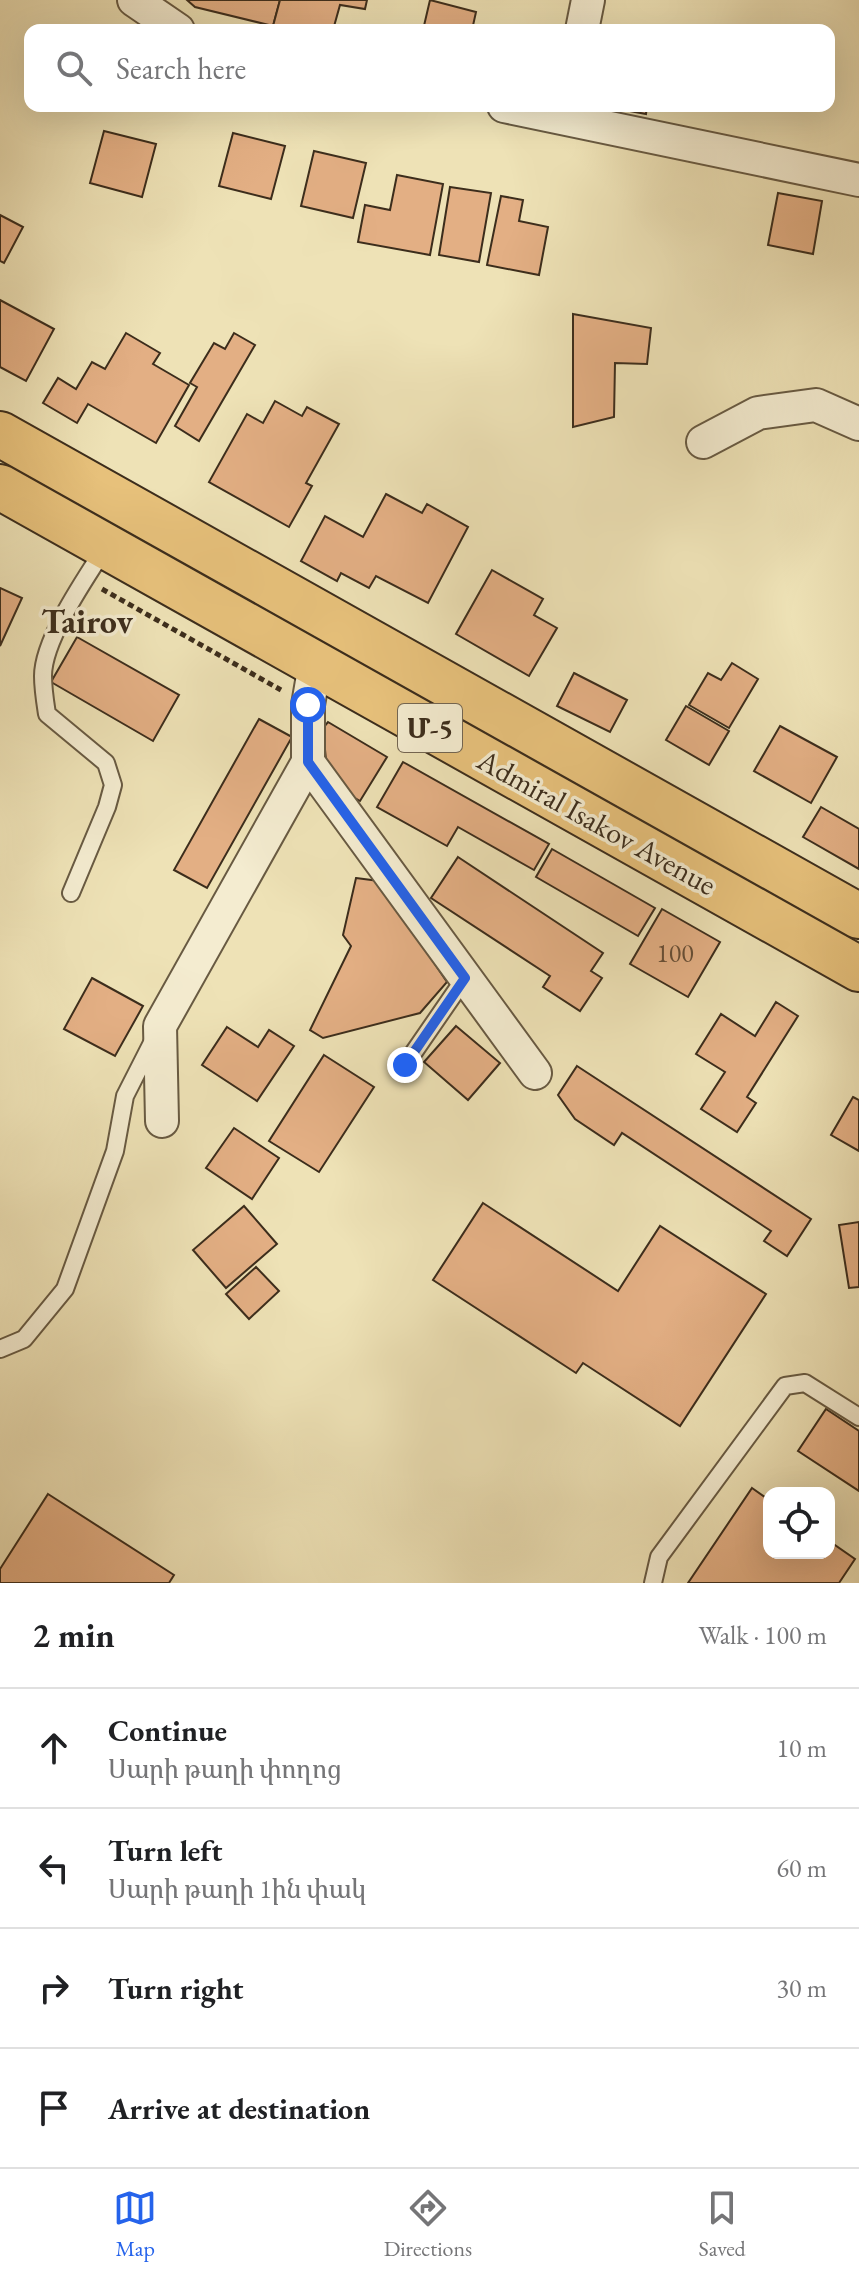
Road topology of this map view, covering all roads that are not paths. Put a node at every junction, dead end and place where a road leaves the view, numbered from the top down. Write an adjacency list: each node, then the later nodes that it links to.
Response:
1 (134, 0): 3 (street)
2 (588, 0): 4 (street)
3 (169, 24)
4 (583, 24)
5 (568, 113): 6 (street)
6 (859, 180)
7 (859, 424): 9 (street)
8 (0, 434): 15 (highway, Admiral Isakov Avenue / Մ-5)
9 (703, 442)
10 (0, 487): 11 (highway, Admiral Isakov Avenue / Մ-5)
11 (106, 547): 12 (highway, Admiral Isakov Avenue / Մ-5); 14 (lane)
12 (315, 664): 13 (street); 16 (highway, Admiral Isakov Avenue / Մ-5)
13 (308, 762): 17 (street); 18 (street)
14 (71, 893)
15 (859, 916)
16 (859, 969)
17 (465, 978): 19 (lane); 20 (street)
18 (160, 1026): 21 (street); 22 (lane)
19 (405, 1065)
20 (535, 1073)
21 (162, 1121)
22 (0, 1349)
23 (859, 1417): 24 (lane)
24 (653, 1583)

